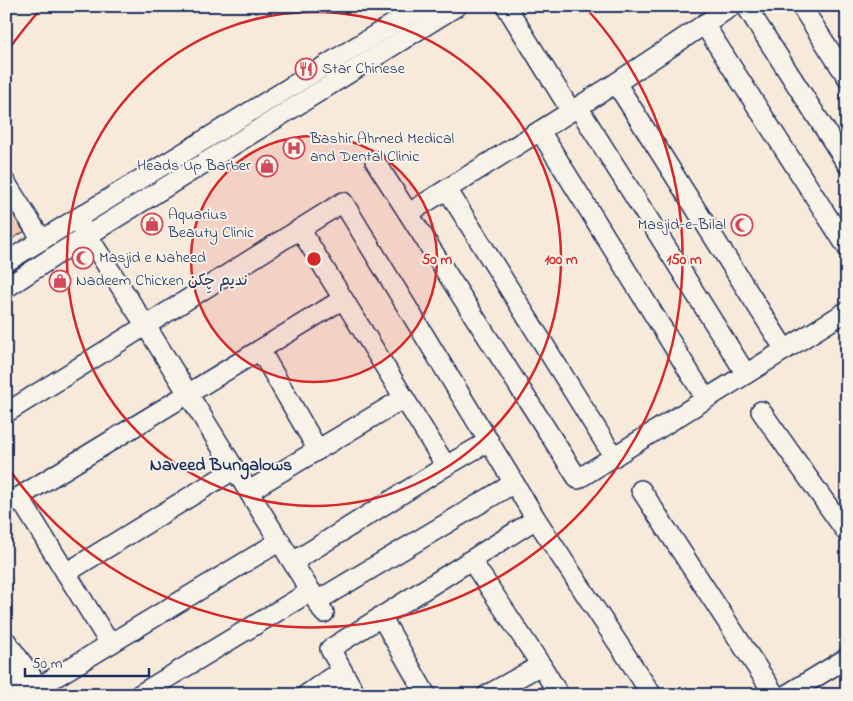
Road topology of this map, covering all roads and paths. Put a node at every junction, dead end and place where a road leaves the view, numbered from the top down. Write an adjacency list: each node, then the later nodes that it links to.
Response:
1 (457, 6): 6 (street)
2 (506, 6): 10 (street)
3 (746, 6): 13 (street)
4 (801, 6): 8 (street)
5 (728, 7): 7 (street)
6 (414, 14): 17 (street); 19 (street)
7 (704, 24): 9 (street); 21 (street)
8 (847, 77)
9 (616, 83): 10 (street); 28 (street)
10 (575, 109): 11 (street); 29 (street)
11 (540, 131): 15 (street); 32 (street)
12 (375, 161): 16 (street)
13 (847, 164)
14 (6, 183): 20 (street)
15 (447, 189): 16 (street); 37 (street)
16 (409, 214): 37 (street)
17 (77, 218): 19 (street); 20 (street)
18 (300, 229): 24 (street); 26 (street); 35 (street)
19 (87, 236): 23 (street); 26 (street)
20 (42, 240): 22 (street)
21 (847, 247)
22 (6, 262)
23 (6, 288)
24 (343, 299): 27 (street); 31 (street)
25 (847, 311): 28 (street)
26 (146, 326): 30 (street); 34 (street)
27 (260, 350): 30 (street); 36 (street)
28 (785, 350): 29 (street)
29 (746, 374): 32 (street)
30 (188, 394): 39 (street); 43 (street)
31 (404, 398): 36 (street); 38 (street)
32 (706, 399): 37 (street)
33 (761, 412): 45 (street)
34 (6, 413)
35 (489, 441): 38 (street); 40 (street)
36 (318, 450): 42 (street)
37 (614, 456)
38 (446, 466): 48 (street)
39 (235, 469): 42 (street); 49 (street)
40 (514, 482): 44 (street); 50 (street)
41 (641, 490): 66 (street)
42 (249, 491): 46 (street)
43 (13, 501): 49 (street)
44 (536, 519): 47 (street); 65 (street)
45 (847, 533)
46 (280, 541): 48 (street); 53 (street)
47 (471, 560): 51 (street); 55 (street)
48 (293, 562): 50 (street)
49 (66, 573): 53 (street)
50 (317, 602): 58 (street)
51 (381, 616): 61 (street); 62 (street)
52 (6, 641): 53 (street)
53 (110, 644)
54 (847, 658): 67 (street)
55 (541, 665): 63 (street); 64 (street)
56 (6, 667): 57 (street)
57 (27, 695)
58 (139, 695)
59 (306, 695): 60 (street)
60 (339, 695)
61 (356, 695)
62 (426, 695)
63 (487, 695)
64 (560, 695)
65 (652, 695)
66 (775, 695)
67 (786, 695)

